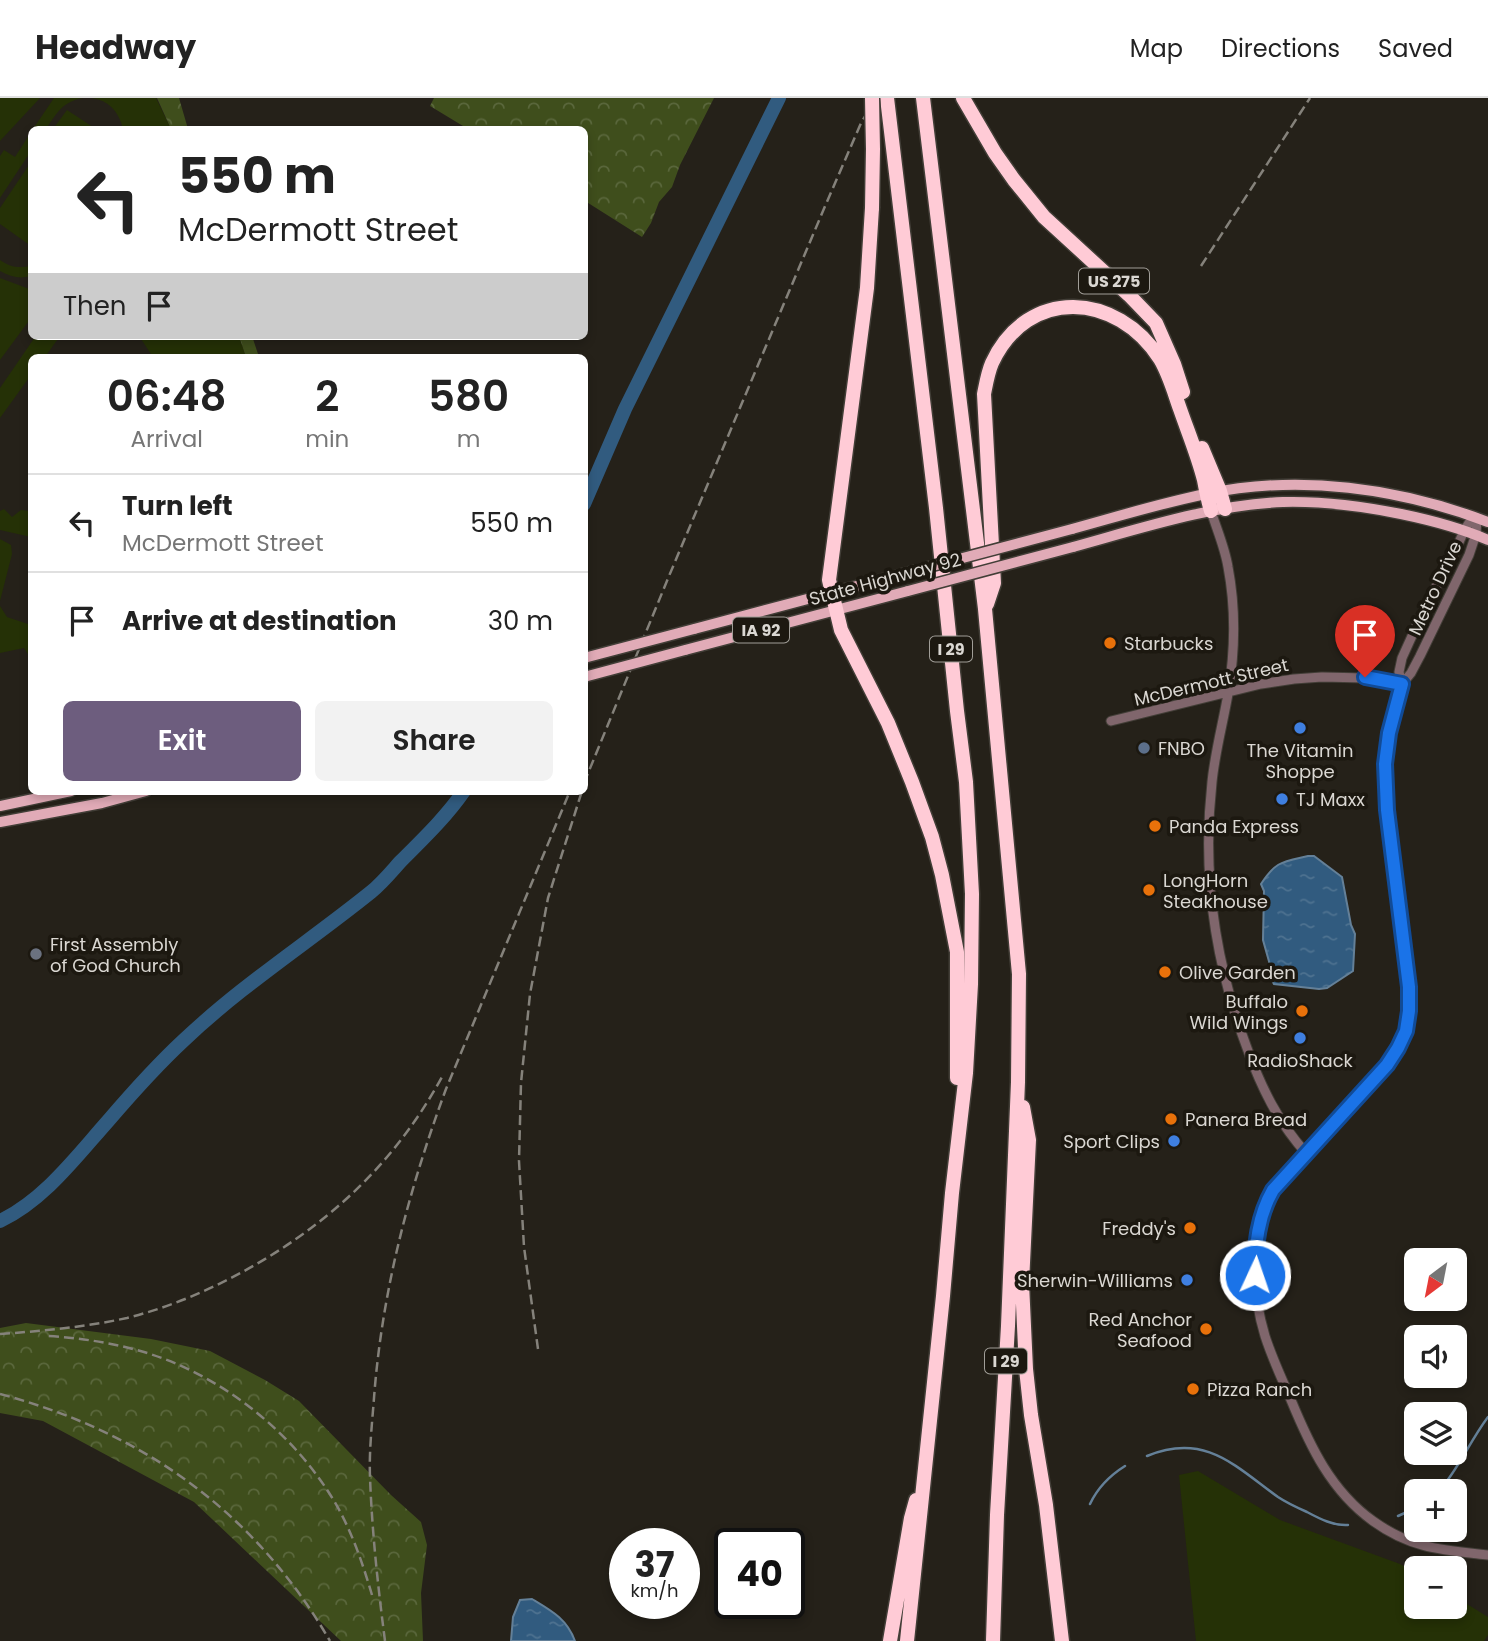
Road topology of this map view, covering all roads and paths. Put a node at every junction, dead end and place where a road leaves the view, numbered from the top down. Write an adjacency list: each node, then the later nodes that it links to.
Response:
1 (872, 98): 11 (highway, bridge)
2 (887, 98): 24 (highway, I 29)
3 (963, 98): 5 (highway, US 275)
4 (924, 105): 12 (highway, I 29)
5 (1213, 493): 6 (highway); 7 (main road); 11 (main road, State Highway 92 / IA 92, bridge); 12 (highway)
6 (1218, 510): 8 (main road, State Highway 92); 13 (main road, State Highway 92, bridge); 17 (street)
7 (1483, 520): 8 (street, Metro Drive); 9 (street, Metro Drive)
8 (1464, 531): 9 (main road, State Highway 92); 16 (street, Metro Drive)
9 (1476, 534): 10 (main road, State Highway 92); 16 (street, Metro Drive)
10 (1488, 540)
11 (832, 593): 13 (highway); 14 (main road, State Highway 92 / IA 92, bridge)
12 (985, 609): 23 (highway, I 29)
13 (836, 610): 15 (main road, State Highway 92 / IA 92, bridge); 24 (highway)
14 (588, 657)
15 (588, 676)
16 (1402, 684): 17 (street, McDermott Street); 25 (street, Metro Drive)
17 (1228, 692): 18 (street, McDermott Street); 25 (street)
18 (1111, 721)
19 (52, 795): 21 (main road)
20 (131, 795): 22 (main road)
21 (0, 806)
22 (0, 822)
23 (1018, 1082): 30 (highway, I 29); 31 (highway)
24 (959, 1132): 26 (highway, I 29)
25 (1306, 1153): 27 (street, Metro Drive)
26 (926, 1468): 28 (highway); 29 (highway, I 29)
27 (1488, 1555)
28 (890, 1641)
29 (908, 1641)
30 (993, 1641)
31 (1062, 1641)

